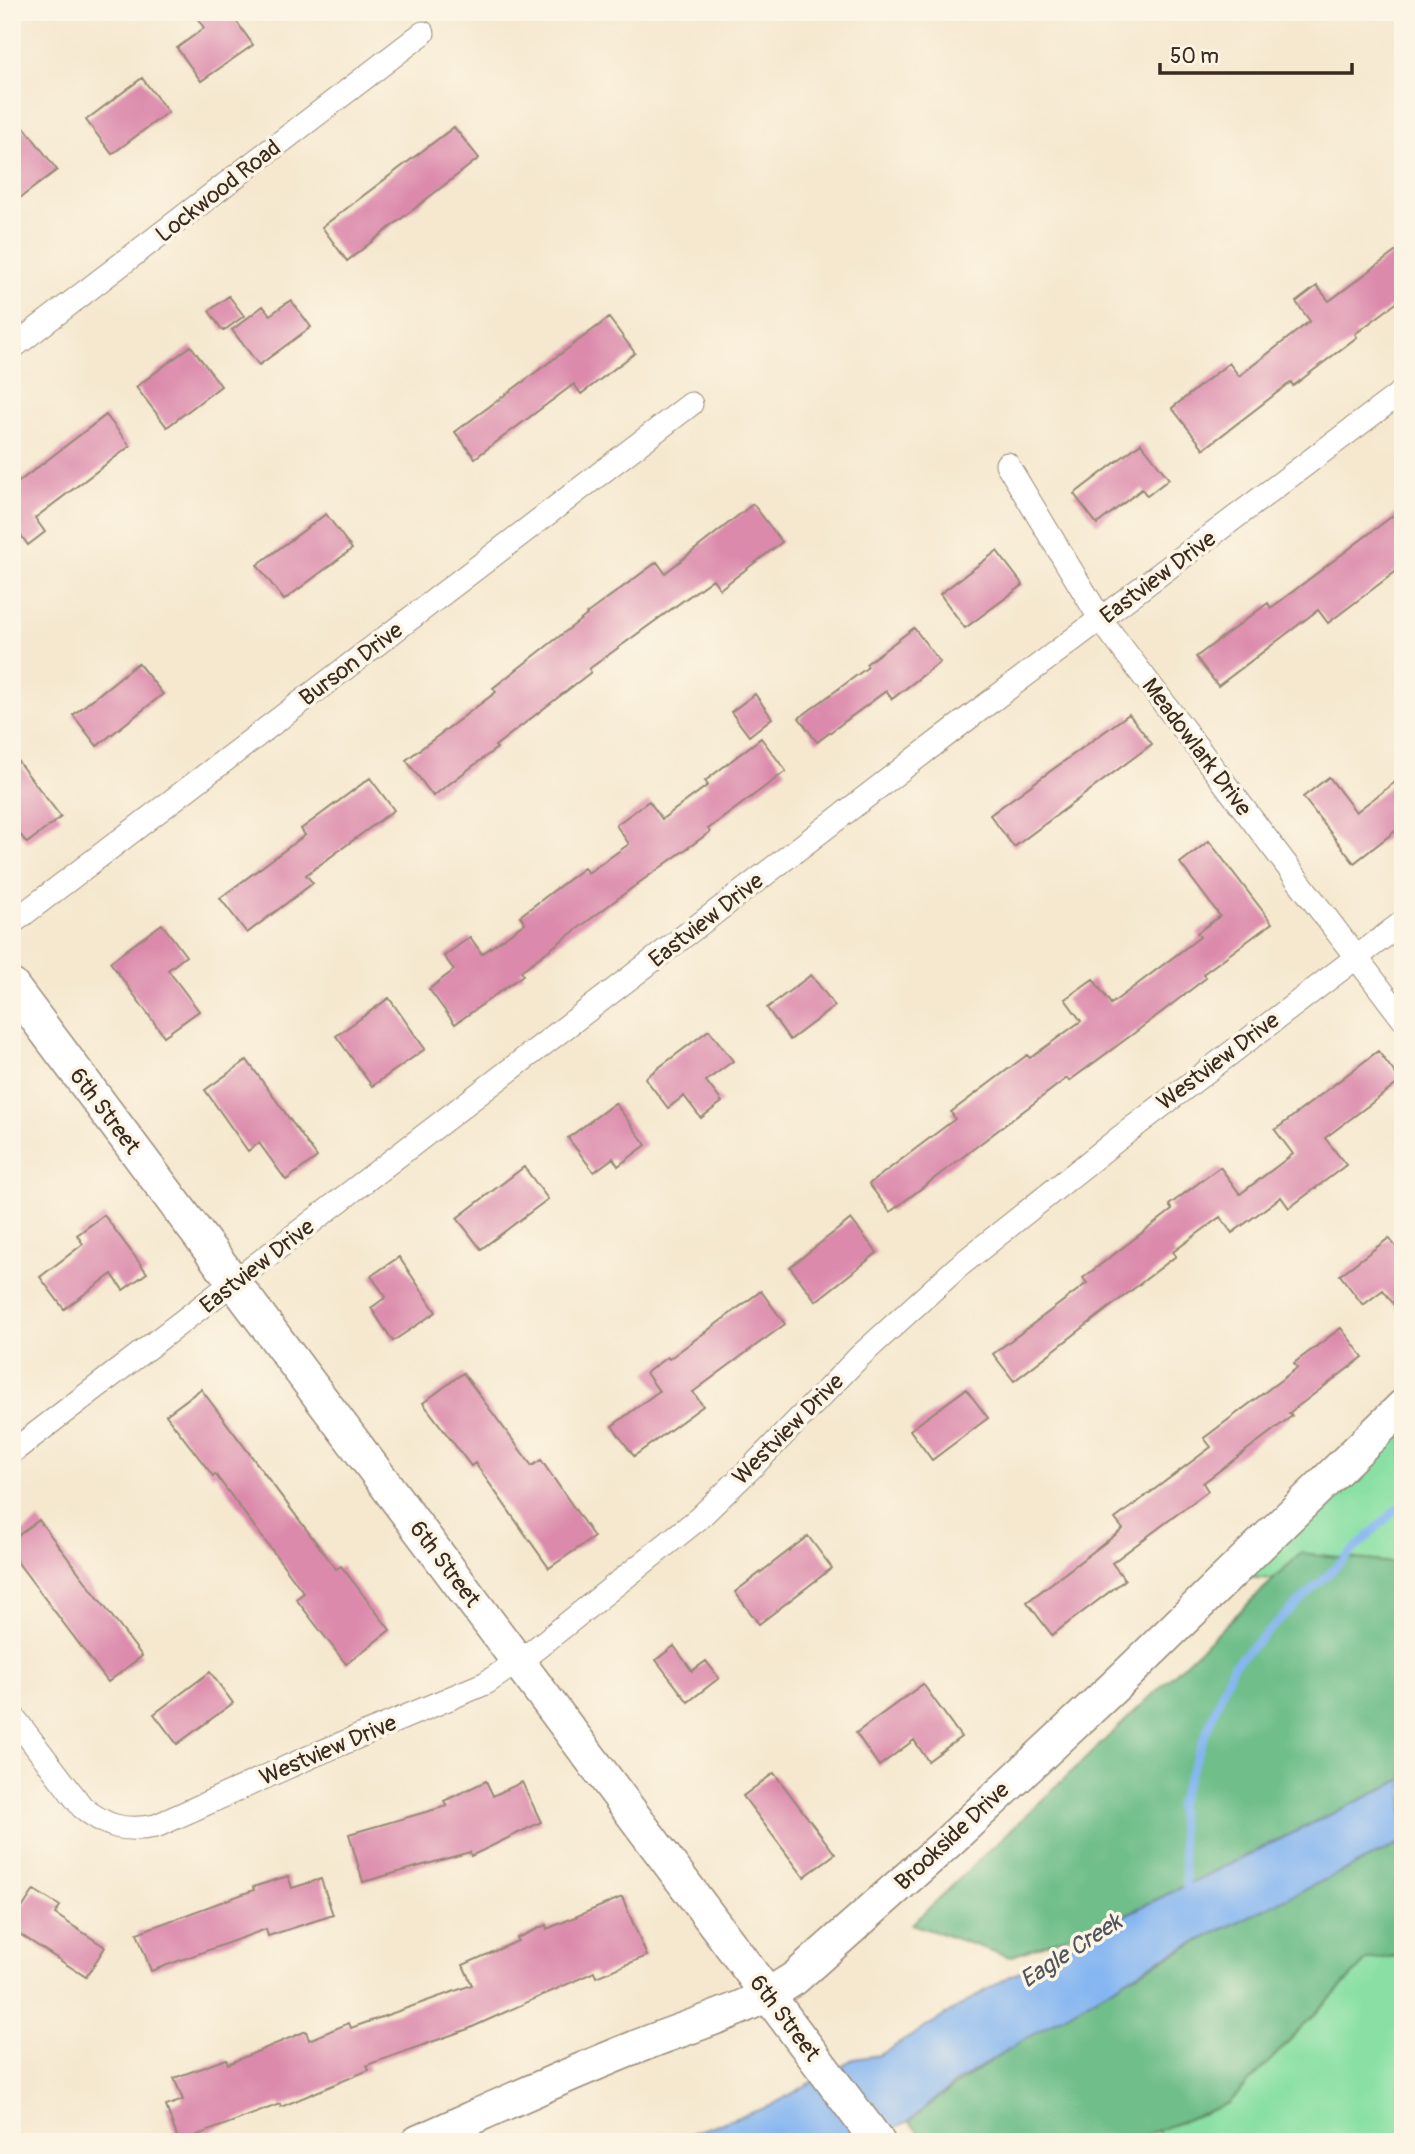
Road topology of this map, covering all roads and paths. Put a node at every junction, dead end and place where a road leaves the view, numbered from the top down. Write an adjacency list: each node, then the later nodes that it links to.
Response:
1 (423, 33): 2 (street, Lockwood Road)
2 (12, 348)
3 (1403, 391): 6 (street, Eastview Drive)
4 (691, 404): 8 (street, Burson Drive)
5 (1007, 464): 6 (street, Meadowlark Drive)
6 (1101, 620): 9 (street, Meadowlark Drive); 12 (street, Eastview Drive)
7 (1403, 922): 9 (street, Westview Drive)
8 (12, 923)
9 (1355, 957): 11 (street, Meadowlark Drive); 15 (street, Westview Drive)
10 (12, 986): 12 (street, 6th Street)
11 (1403, 1020)
12 (234, 1283): 14 (street, Eastview Drive); 15 (street, 6th Street)
13 (1403, 1406): 17 (street, Brookside Drive)
14 (12, 1452)
15 (518, 1661): 16 (street, Westview Drive); 17 (street, 6th Street)
16 (12, 1715)
17 (769, 1996): 18 (street, Brookside Drive); 19 (street, 6th Street)
18 (418, 2142)
19 (878, 2142)

